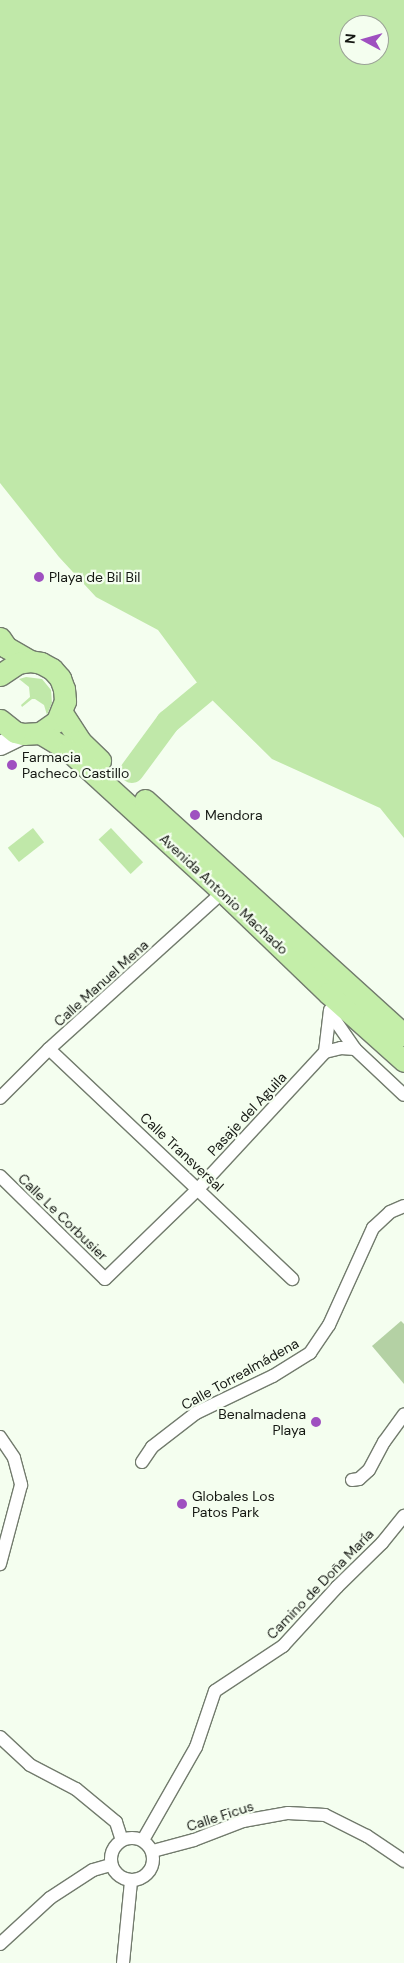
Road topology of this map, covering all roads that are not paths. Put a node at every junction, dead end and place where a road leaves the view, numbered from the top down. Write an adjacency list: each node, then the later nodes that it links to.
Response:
1 (0, 638): 2 (main road)
2 (30, 661): 3 (main road); 4 (main road)
3 (0, 675)
4 (62, 713): 6 (main road); 10 (main road, Avenida Antonio Machado)
5 (0, 720): 6 (main road, Avenida Antonio Machado)
6 (32, 734): 7 (street); 8 (main road, Avenida Antonio Machado)
7 (0, 744)
8 (223, 892): 9 (main road, Avenida Antonio Machado); 11 (street, Calle Manuel Mena)
9 (329, 1003): 12 (street); 13 (street); 14 (main road, Avenida Antonio Machado)
10 (404, 1035)
11 (49, 1049): 16 (street, Calle Manuel Mena); 18 (street, Calle Transversal)
12 (355, 1049): 13 (street); 15 (street)
13 (325, 1052): 18 (street, Pasaje del Aguila)
14 (404, 1061)
15 (404, 1095)
16 (0, 1098)
17 (0, 1176): 20 (street, Calle Le Corbusier)
18 (199, 1188): 20 (street, Pasaje del Aguila); 21 (street, Calle Transversal)
19 (404, 1206): 24 (street, Calle Torrealmádena)
20 (104, 1279)
21 (292, 1279)
22 (404, 1414): 25 (street)
23 (0, 1437): 27 (street)
24 (142, 1462)
25 (352, 1480)
26 (404, 1516): 30 (street, Camino de Doña María)
27 (0, 1564)
28 (0, 1737): 29 (street)
29 (122, 1840): 30 (street); 33 (street)
30 (143, 1840): 31 (street)
31 (153, 1852): 32 (street, Calle Ficus); 34 (street)
32 (404, 1861)
33 (111, 1865): 34 (street); 35 (street)
34 (131, 1881): 36 (street)
35 (0, 1944)
36 (123, 1963)

